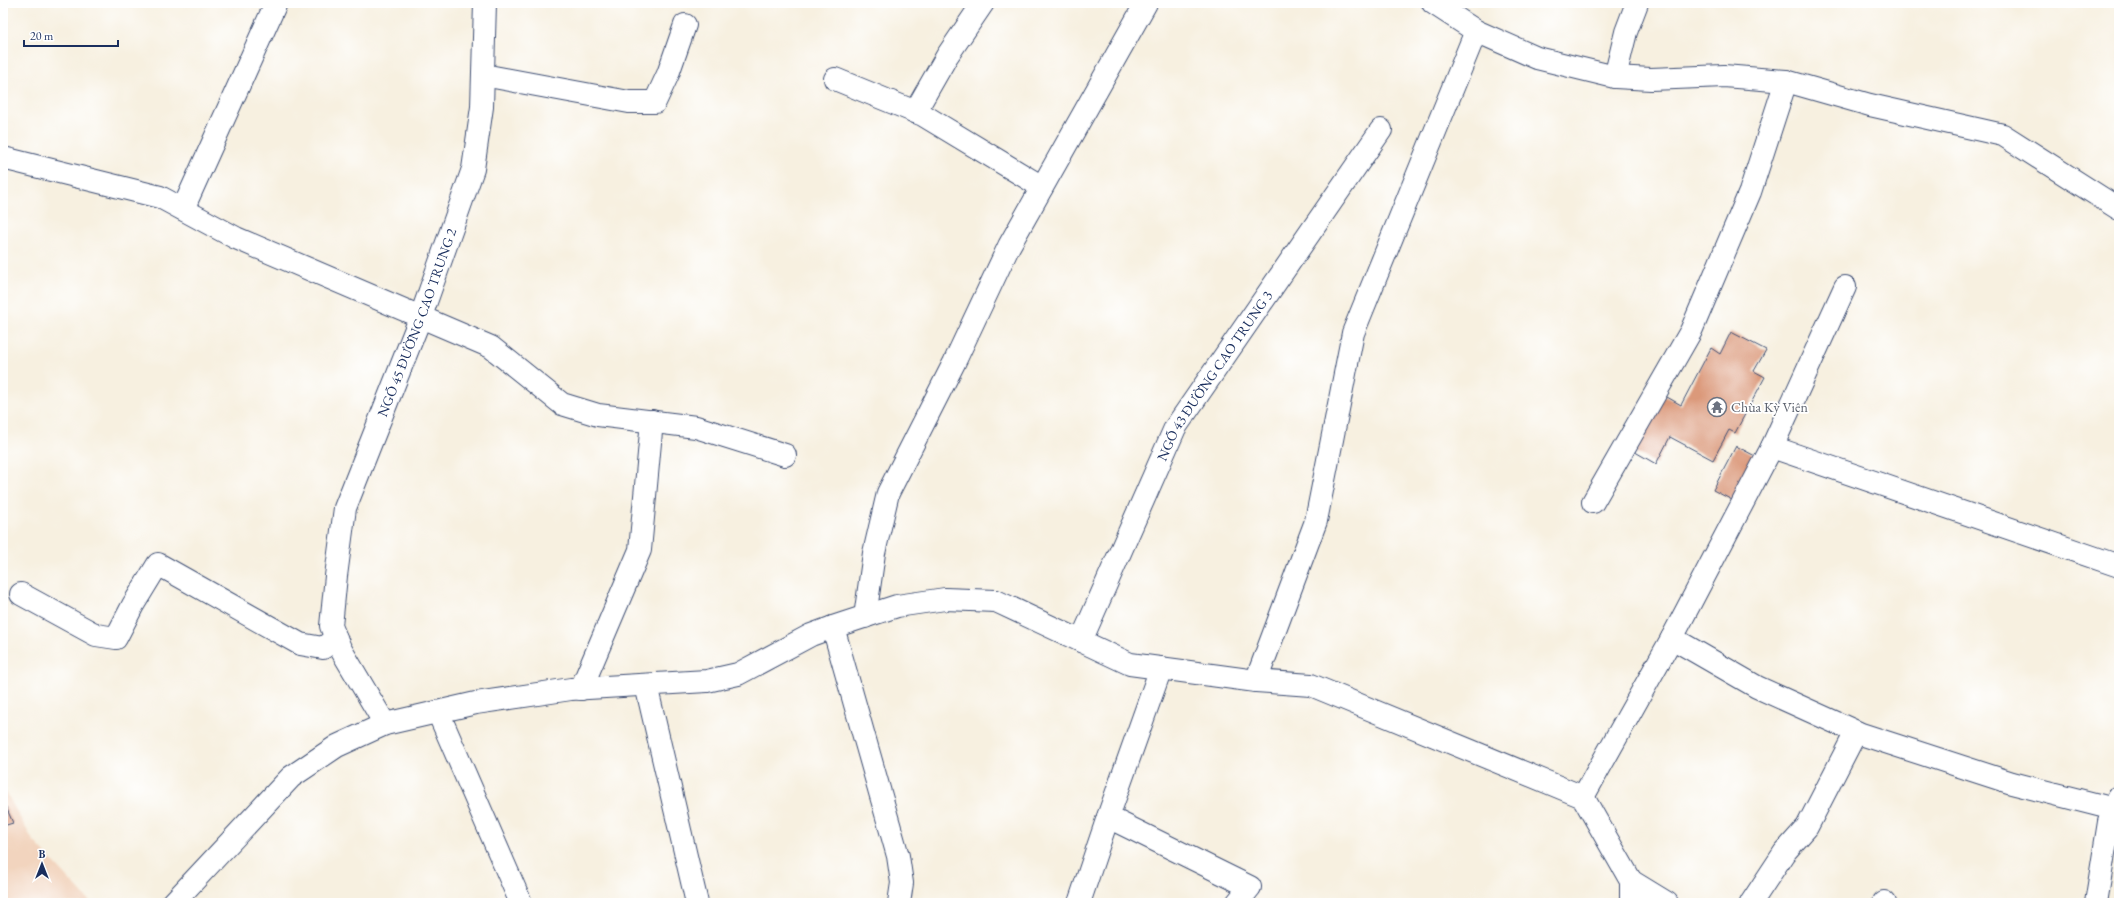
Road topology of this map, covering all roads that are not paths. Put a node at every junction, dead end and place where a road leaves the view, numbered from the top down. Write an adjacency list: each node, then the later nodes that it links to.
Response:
1 (276, 3): 17 (street)
2 (485, 3): 9 (street, NGÕ 45 ĐƯỜNG CAO TRUNG 2)
3 (982, 3): 13 (street)
4 (1146, 3): 16 (street)
5 (1433, 3): 8 (street)
6 (1637, 3): 10 (street)
7 (685, 25): 9 (street)
8 (1476, 31): 10 (street); 33 (street)
9 (483, 75): 20 (street, NGÕ 45 ĐƯỜNG CAO TRUNG 2)
10 (1615, 77): 12 (street)
11 (835, 79): 13 (street)
12 (1786, 81): 18 (street); 24 (street)
13 (915, 112): 16 (street)
14 (1381, 130): 31 (street, NGÕ 43 ĐƯỜNG CAO TRUNG 3)
15 (3, 158): 17 (street)
16 (1042, 187): 27 (street)
17 (183, 209): 20 (street)
18 (2119, 209)
19 (1845, 287): 22 (street)
20 (421, 316): 21 (street); 29 (street, NGÕ 45 ĐƯỜNG CAO TRUNG 2)
21 (652, 421): 23 (street); 35 (street)
22 (1772, 447): 25 (street); 30 (street)
23 (785, 455)
24 (1593, 502)
25 (2119, 566)
26 (22, 594): 29 (street)
27 (865, 617): 28 (street); 31 (street)
28 (833, 627): 34 (street); 46 (street)
29 (336, 638): 37 (street, NGÕ 45 ĐƯỜNG CAO TRUNG 2)
30 (1672, 638): 38 (street); 39 (street)
31 (1081, 641): 32 (street)
32 (1161, 668): 33 (street); 41 (street)
33 (1256, 681): 39 (street)
34 (646, 685): 35 (street); 45 (street)
35 (581, 689): 36 (street)
36 (438, 712): 37 (street); 44 (street)
37 (385, 724): 43 (street)
38 (1856, 732): 40 (street); 51 (street)
39 (1583, 797): 42 (street)
40 (2116, 803): 52 (street)
41 (1108, 817): 47 (street); 48 (street)
42 (1630, 881): 49 (street); 50 (street)
43 (176, 902)
44 (521, 903)
45 (697, 903)
46 (899, 903)
47 (1079, 903)
48 (1237, 903)
49 (1631, 903)
50 (1668, 903)
51 (1752, 903)
52 (2096, 903)

